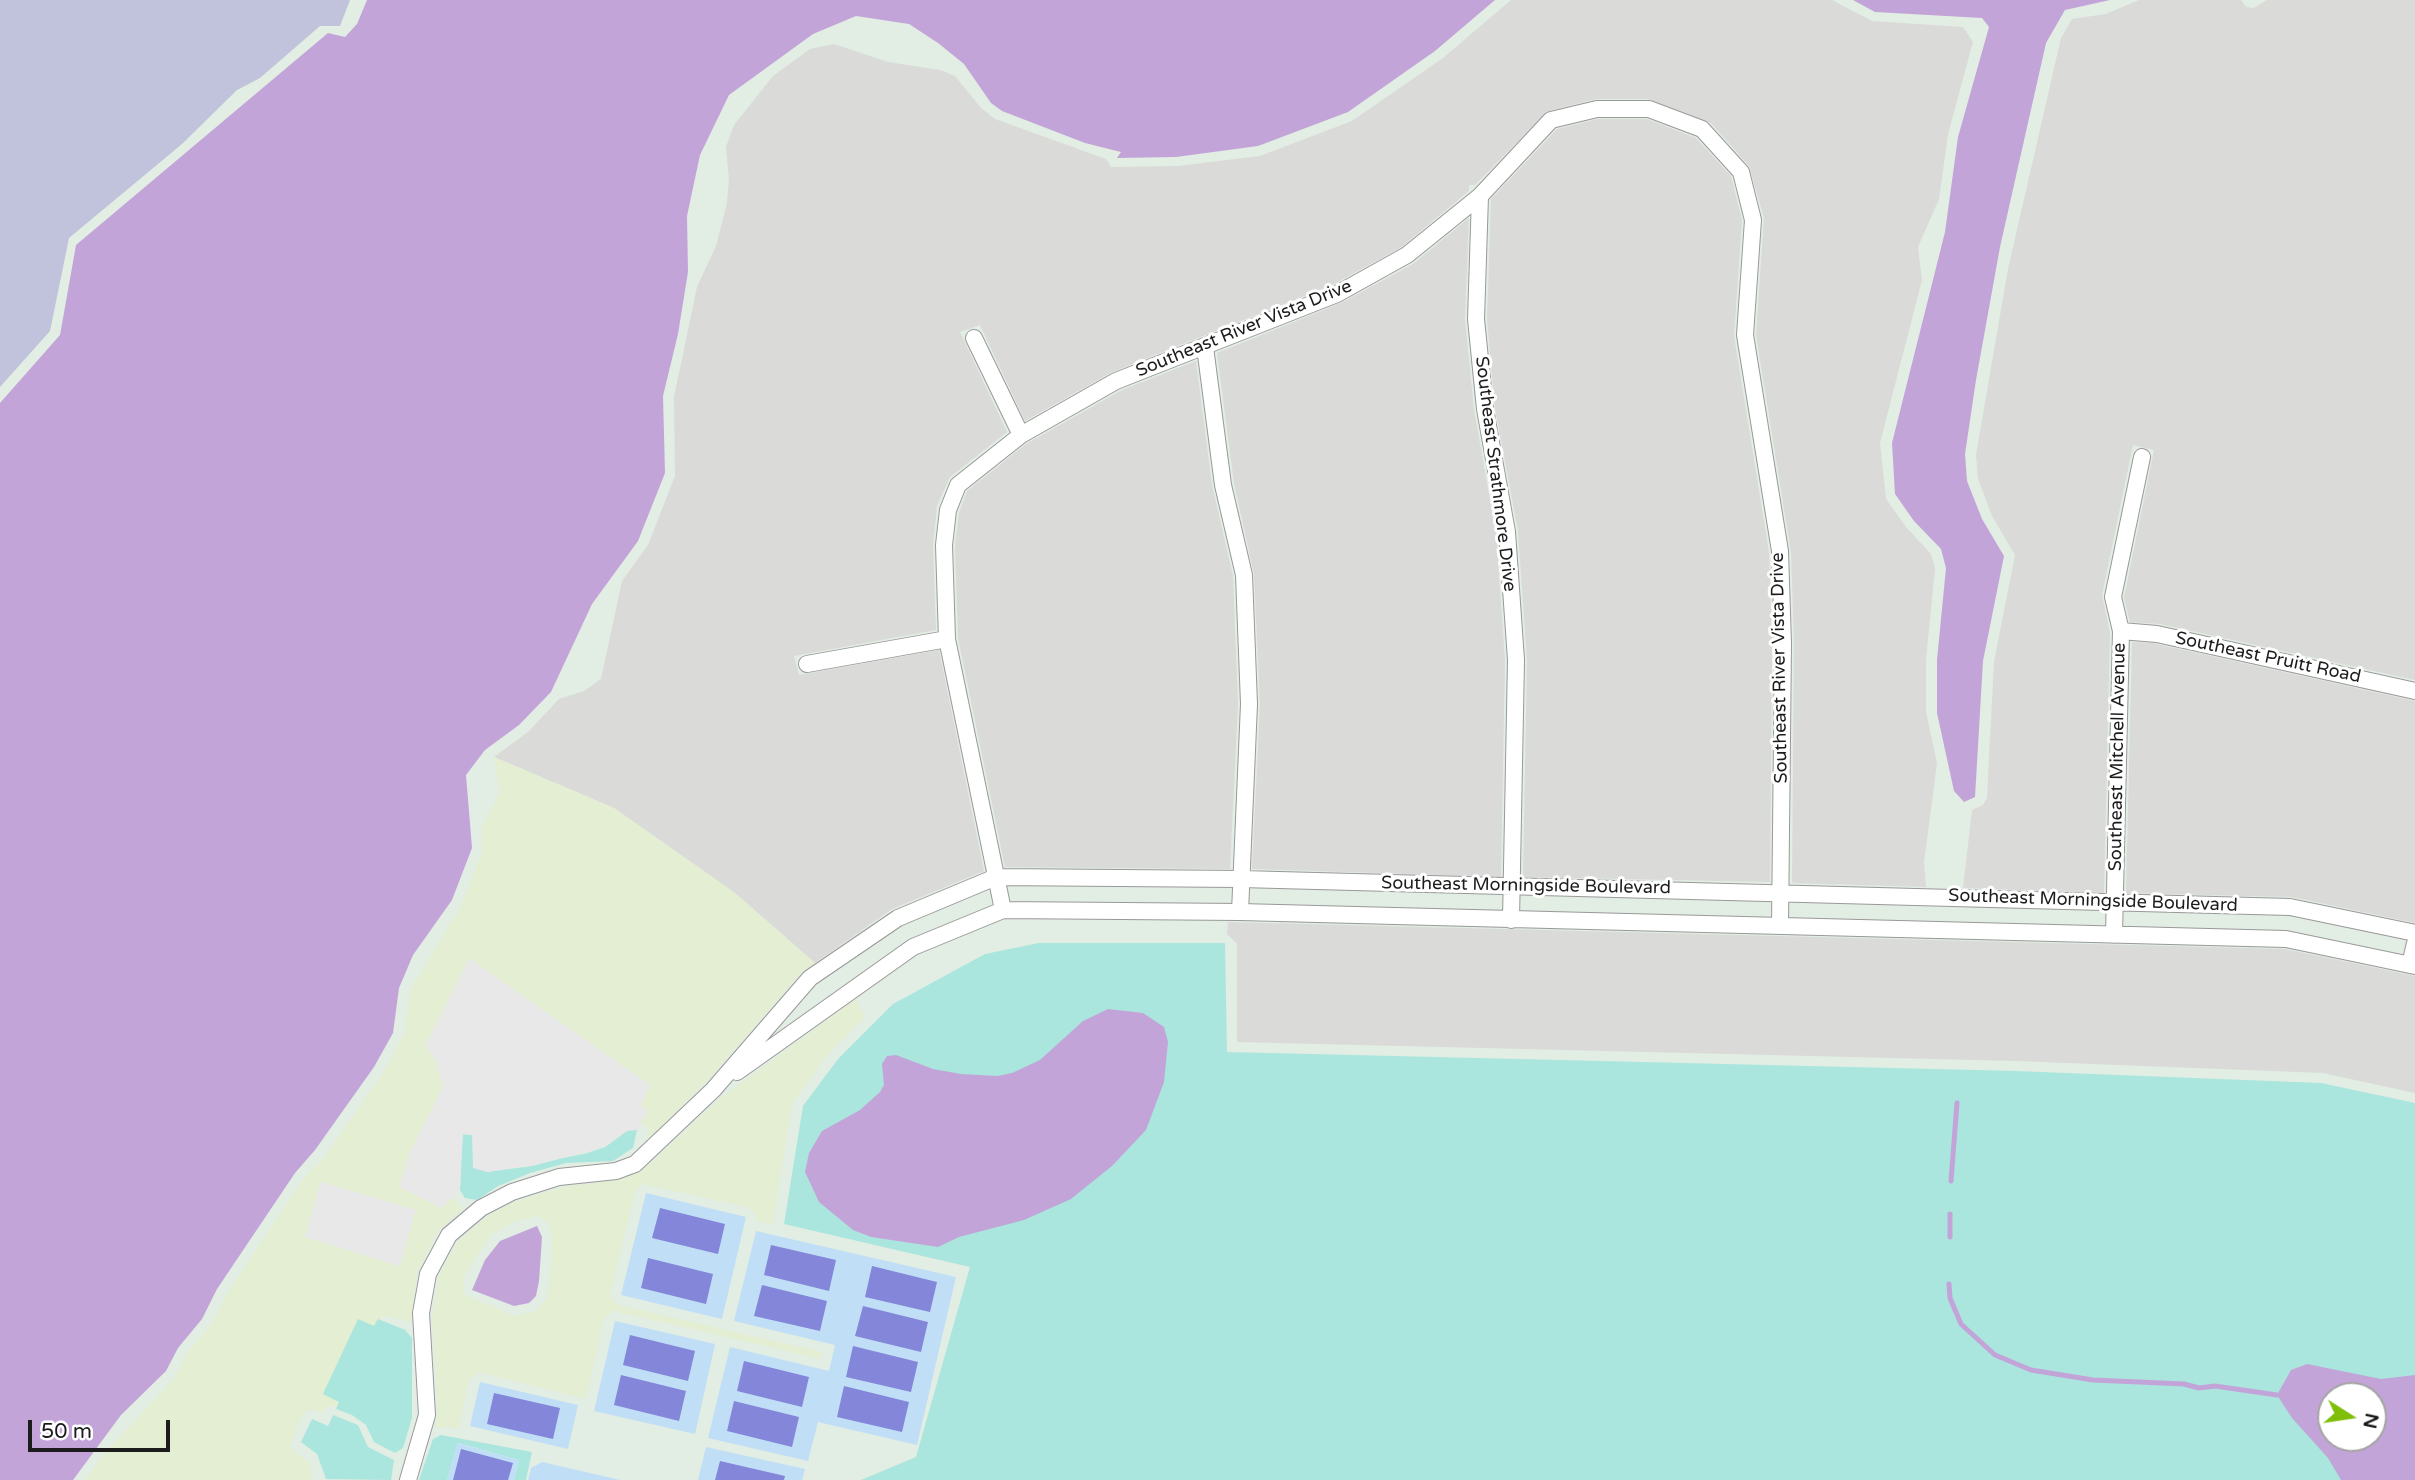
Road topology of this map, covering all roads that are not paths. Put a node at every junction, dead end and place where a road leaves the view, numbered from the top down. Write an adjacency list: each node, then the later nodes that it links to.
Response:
1 (1480, 196): 3 (street, Southeast River Vista Drive); 12 (street, Southeast Strathmore Drive); 13 (street, Southeast River Vista Drive)
2 (974, 338): 4 (street)
3 (1205, 346): 4 (street, Southeast River Vista Drive); 11 (street)
4 (1021, 435): 7 (street, Southeast River Vista Drive)
5 (2142, 457): 6 (street, Southeast Mitchell Avenue)
6 (2121, 631): 9 (street, Southeast Pruitt Road); 14 (street, Southeast Mitchell Avenue)
7 (947, 639): 8 (street); 10 (street, Southeast River Vista Drive)
8 (807, 664)
9 (2415, 691)
10 (996, 877): 11 (street, Southeast Morningside Boulevard); 15 (street, Southeast River Vista Drive); 23 (street, Southeast Morningside Boulevard)
11 (1241, 879): 12 (street, Southeast Morningside Boulevard); 16 (street)
12 (1512, 887): 13 (street, Southeast Morningside Boulevard); 17 (street, Southeast Strathmore Drive)
13 (1781, 892): 14 (street, Southeast Morningside Boulevard); 18 (street, Southeast River Vista Drive)
14 (2115, 903): 19 (street, Southeast Morningside Boulevard); 20 (street, Southeast Mitchell Avenue)
15 (1003, 909): 16 (street, Southeast Morningside Boulevard); 23 (street, Southeast Morningside Boulevard)
16 (1240, 912): 17 (street, Southeast Morningside Boulevard)
17 (1511, 920): 18 (street, Southeast Morningside Boulevard)
18 (1780, 925): 20 (street, Southeast Morningside Boulevard)
19 (2415, 933)
20 (2114, 936): 22 (street, Southeast Morningside Boulevard)
21 (2415, 943): 22 (street)
22 (2412, 966)
23 (713, 1090): 24 (street, Southeast Morningside Boulevard)
24 (408, 1480)

